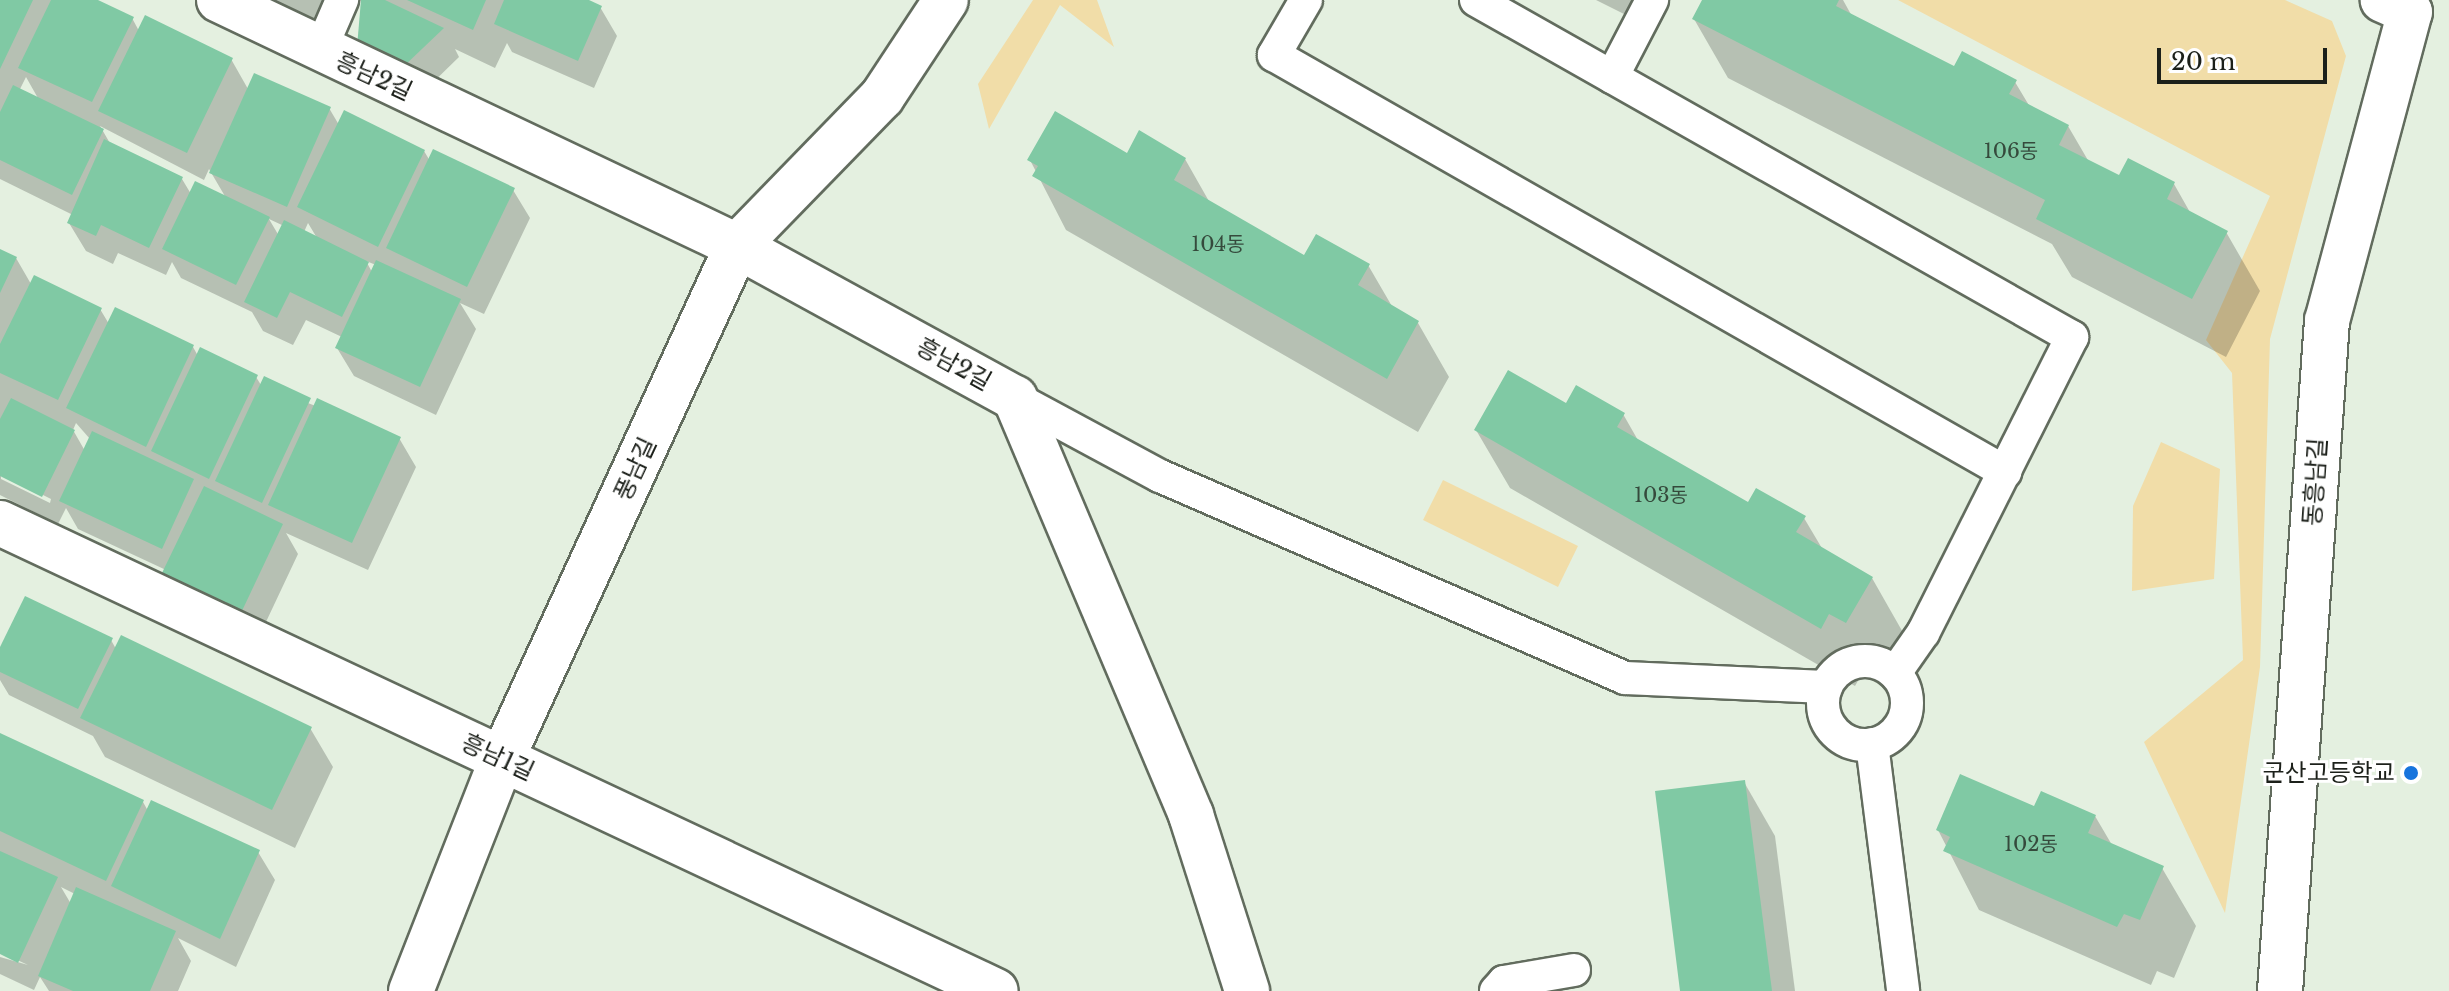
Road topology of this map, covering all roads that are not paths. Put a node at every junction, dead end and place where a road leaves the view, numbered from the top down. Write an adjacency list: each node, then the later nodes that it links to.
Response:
1 (219, 0): 8 (street, 흥남2길)
2 (342, 0): 8 (lane, 흥남2길)
3 (946, 0): 10 (street, 풍남길)
4 (1306, 0): 12 (lane)
5 (1476, 0): 9 (lane)
6 (1652, 0): 9 (lane)
7 (2383, 0): 24 (street, 동흥남길)
8 (320, 51): 10 (street, 흥남2길)
9 (1612, 77): 12 (lane)
10 (737, 246): 11 (street, 흥남2길); 17 (street, 풍남길)
11 (1015, 398): 15 (lane); 21 (street, 흥남2길)
12 (2005, 472): 14 (lane)
13 (0, 523): 17 (street, 흥남1길)
14 (1895, 673): 15 (lane); 16 (lane)
15 (1826, 687): 16 (lane)
16 (1872, 744): 23 (lane)
17 (502, 759): 19 (street, 풍남길); 20 (street, 흥남1길)
18 (1574, 970): 22 (lane)
19 (411, 991)
20 (996, 991)
21 (1247, 991)
22 (1496, 991)
23 (1903, 991)
24 (2280, 991)

